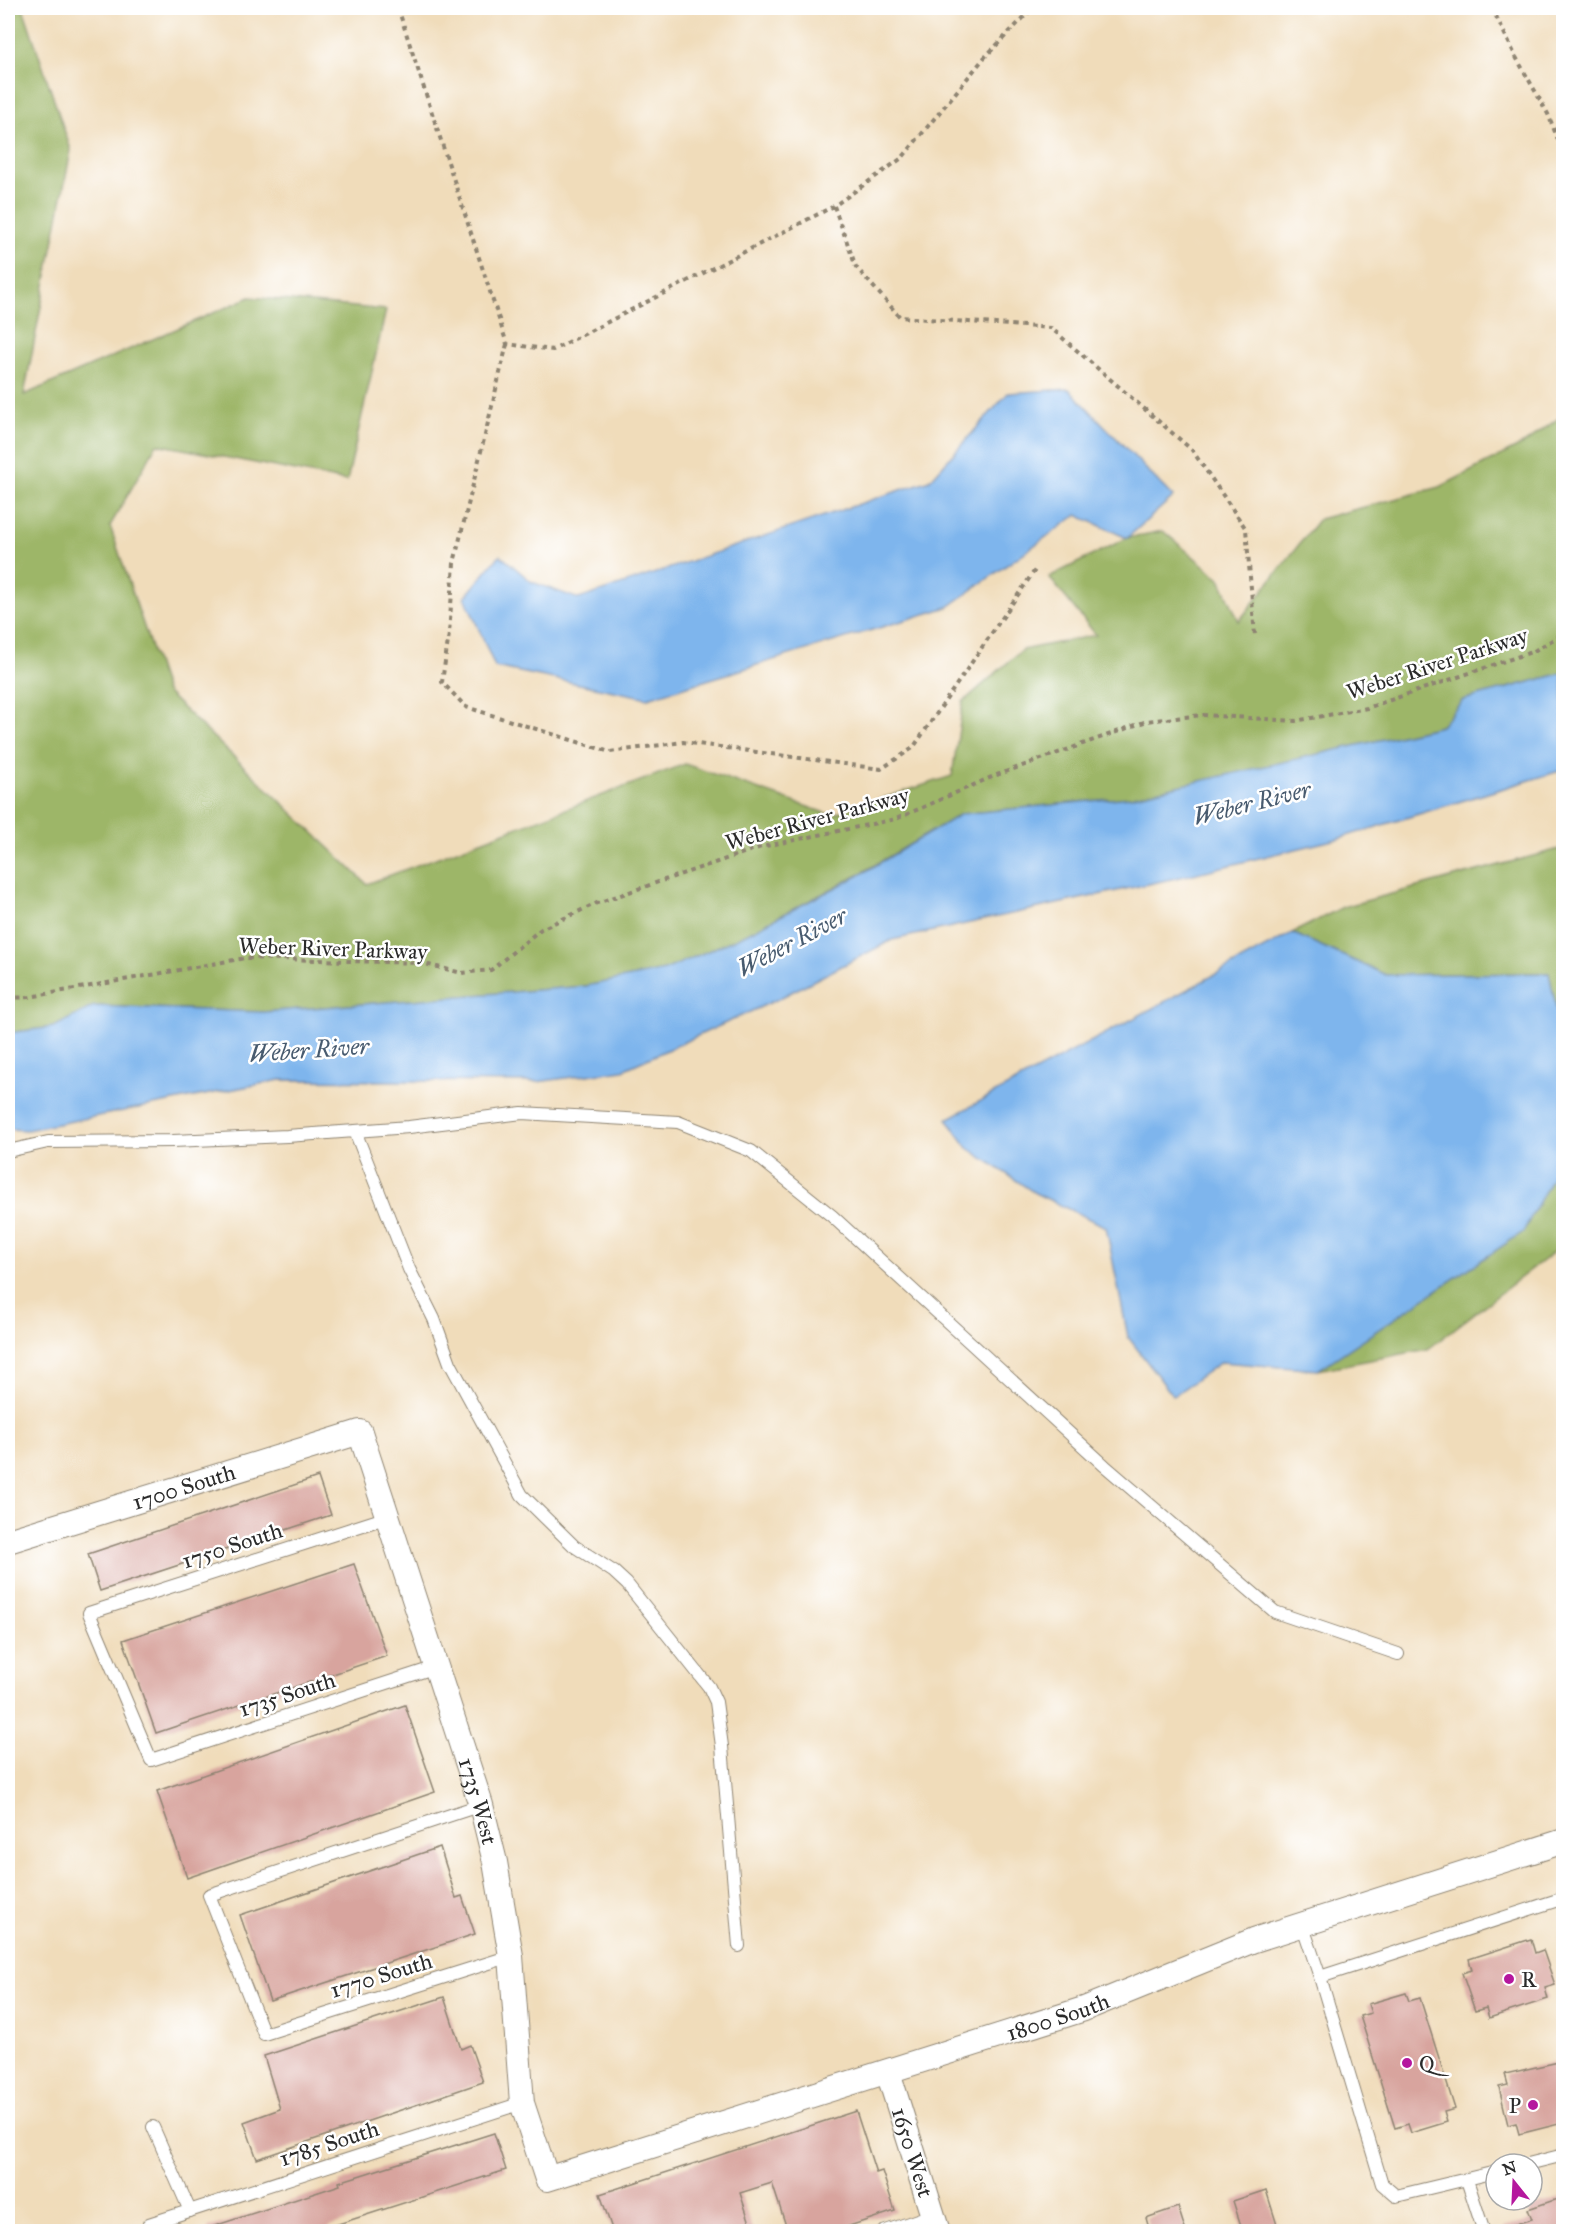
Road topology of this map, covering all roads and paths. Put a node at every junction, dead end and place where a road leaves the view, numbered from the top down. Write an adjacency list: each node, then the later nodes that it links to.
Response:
1 (398, 8): 6 (path)
2 (1033, 8): 5 (path)
3 (1492, 8): 4 (path)
4 (1563, 155)
5 (834, 206): 6 (path); 9 (path)
6 (507, 344): 7 (path)
7 (1035, 570)
8 (1563, 633): 10 (path, Weber River Parkway)
9 (1255, 636)
10 (8, 998)
11 (356, 1131): 12 (lane); 16 (lane); 23 (lane)
12 (8, 1151)
13 (360, 1432): 14 (street, 1735 West); 15 (street, 1700 South)
14 (388, 1517): 17 (street, 1735 West); 18 (lane, 1750 South)
15 (8, 1540)
16 (1398, 1654)
17 (436, 1667): 18 (lane, 1735 South); 19 (street, 1735 West)
18 (151, 1760)
19 (481, 1805): 24 (street, 1735 West); 24 (lane, 1770 South)
20 (1563, 1841): 22 (street, 1800 South)
21 (1563, 1898): 25 (lane)
22 (1302, 1924): 25 (lane); 26 (street, 1800 South)
23 (738, 1946)
24 (511, 1956): 27 (street, 1735 West)
25 (1320, 1977): 33 (lane)
26 (888, 2072): 32 (street, 1800 South); 35 (street, 1650 West)
27 (522, 2103): 32 (street, 1735 West); 34 (lane, 1785 South)
28 (153, 2127): 34 (lane)
29 (1563, 2155): 30 (lane)
30 (1544, 2160)
31 (1484, 2175): 33 (lane)
32 (547, 2179)
33 (1467, 2180): 38 (lane)
34 (190, 2211): 36 (lane, 1785 South)
35 (935, 2223): 37 (lane)
36 (149, 2224)
37 (883, 2232)
38 (1484, 2232)

